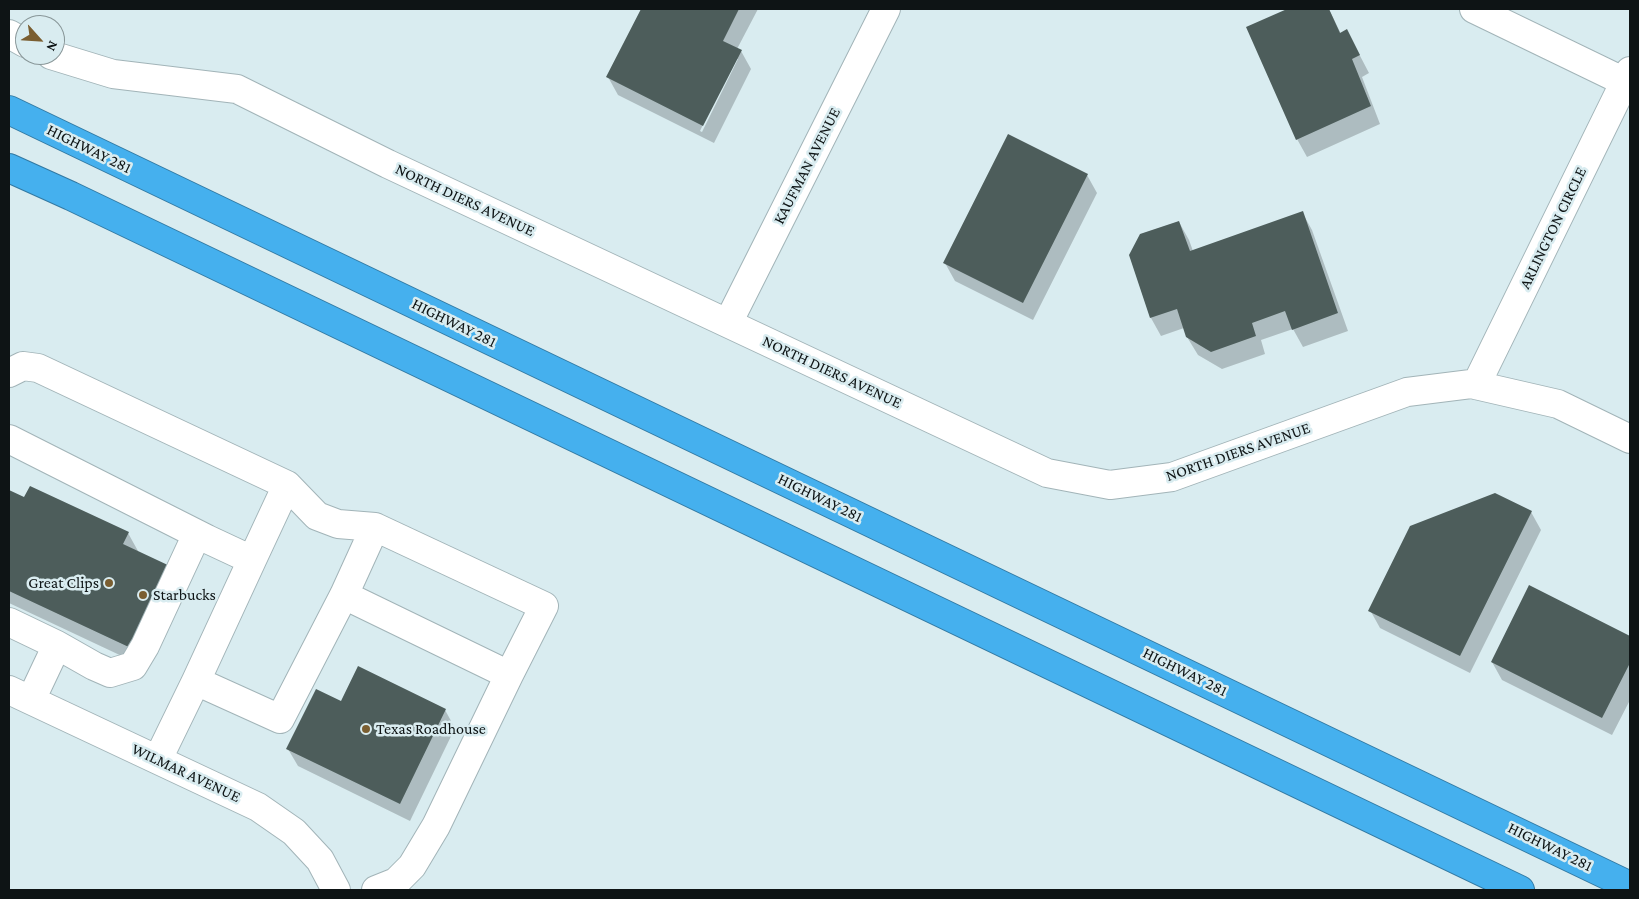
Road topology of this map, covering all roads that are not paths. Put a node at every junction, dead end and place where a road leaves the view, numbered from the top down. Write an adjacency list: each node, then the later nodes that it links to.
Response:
1 (886, 9): 7 (street, KAUFMAN AVENUE)
2 (1474, 9): 4 (street)
3 (65, 59): 7 (street, NORTH DIERS AVENUE)
4 (1628, 77): 9 (street, ARLINGTON CIRCLE)
5 (9, 110): 23 (highway, HIGHWAY 281)
6 (9, 168): 26 (highway)
7 (728, 323): 9 (street, NORTH DIERS AVENUE)
8 (9, 373): 12 (street)
9 (1476, 385): 11 (street, NORTH DIERS AVENUE)
10 (9, 439): 14 (street)
11 (1630, 439)
12 (287, 485): 13 (street); 15 (street)
13 (375, 527): 16 (street); 19 (street)
14 (197, 534): 15 (street); 18 (street)
15 (252, 560): 20 (street)
16 (344, 595): 19 (street); 20 (street)
17 (9, 622): 18 (street)
18 (58, 645): 21 (street)
19 (509, 676): 25 (street)
20 (196, 682): 22 (street)
21 (20, 695): 22 (street, WILMAR AVENUE)
22 (158, 759): 24 (street, WILMAR AVENUE)
23 (1630, 886)
24 (336, 890)
25 (376, 890)
26 (1520, 890)

